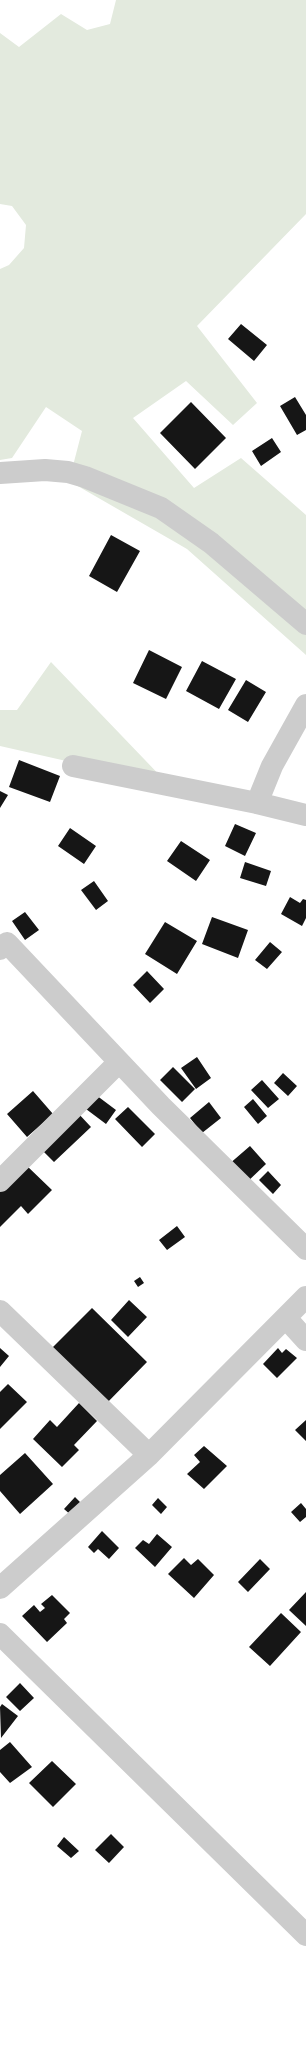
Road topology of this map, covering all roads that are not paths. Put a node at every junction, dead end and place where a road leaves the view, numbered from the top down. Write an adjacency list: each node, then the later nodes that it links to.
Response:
1 (0, 473): 2 (street)
2 (306, 624)
3 (306, 705): 5 (street)
4 (73, 766): 5 (street)
5 (257, 803): 6 (street)
6 (306, 815)
7 (2, 943): 8 (street)
8 (119, 1062): 9 (street); 10 (street)
9 (0, 1181)
10 (306, 1249)
11 (306, 1297): 13 (street)
12 (0, 1311): 15 (street)
13 (286, 1318): 14 (street); 15 (street)
14 (306, 1340)
15 (149, 1455): 16 (street)
16 (0, 1588)
17 (0, 1634): 18 (street)
18 (306, 1935)

